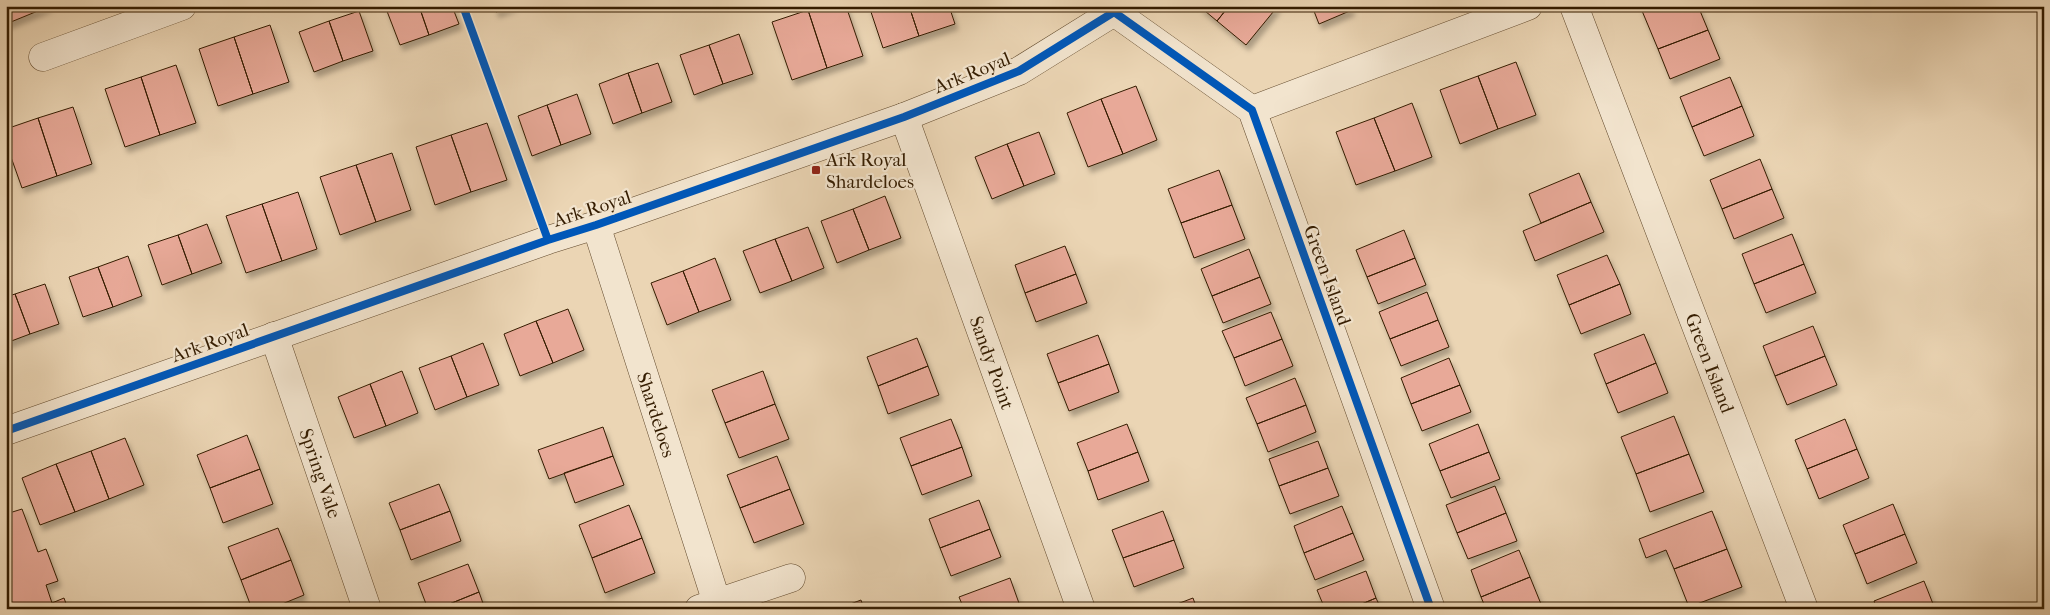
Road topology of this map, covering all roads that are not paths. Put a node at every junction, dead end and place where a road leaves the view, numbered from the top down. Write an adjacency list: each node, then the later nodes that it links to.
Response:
1 (182, 6): 5 (street)
2 (1528, 6): 7 (street)
3 (1574, 6): 17 (street, Green Island)
4 (1115, 9): 7 (street); 8 (street, Ark Royal)
5 (113, 18): 6 (street)
6 (43, 57)
7 (1252, 110): 16 (street, Green Island)
8 (904, 117): 9 (street, Ark Royal); 15 (street, Sandy Point)
9 (596, 225): 10 (street, Ark Royal); 13 (street, Shardeloes)
10 (274, 336): 11 (street, Ark Royal); 14 (street, Spring Vale)
11 (6, 432)
12 (791, 578): 13 (street, Shardeloes)
13 (708, 606)
14 (367, 609)
15 (1081, 609)
16 (1431, 609)
17 (1804, 609)

